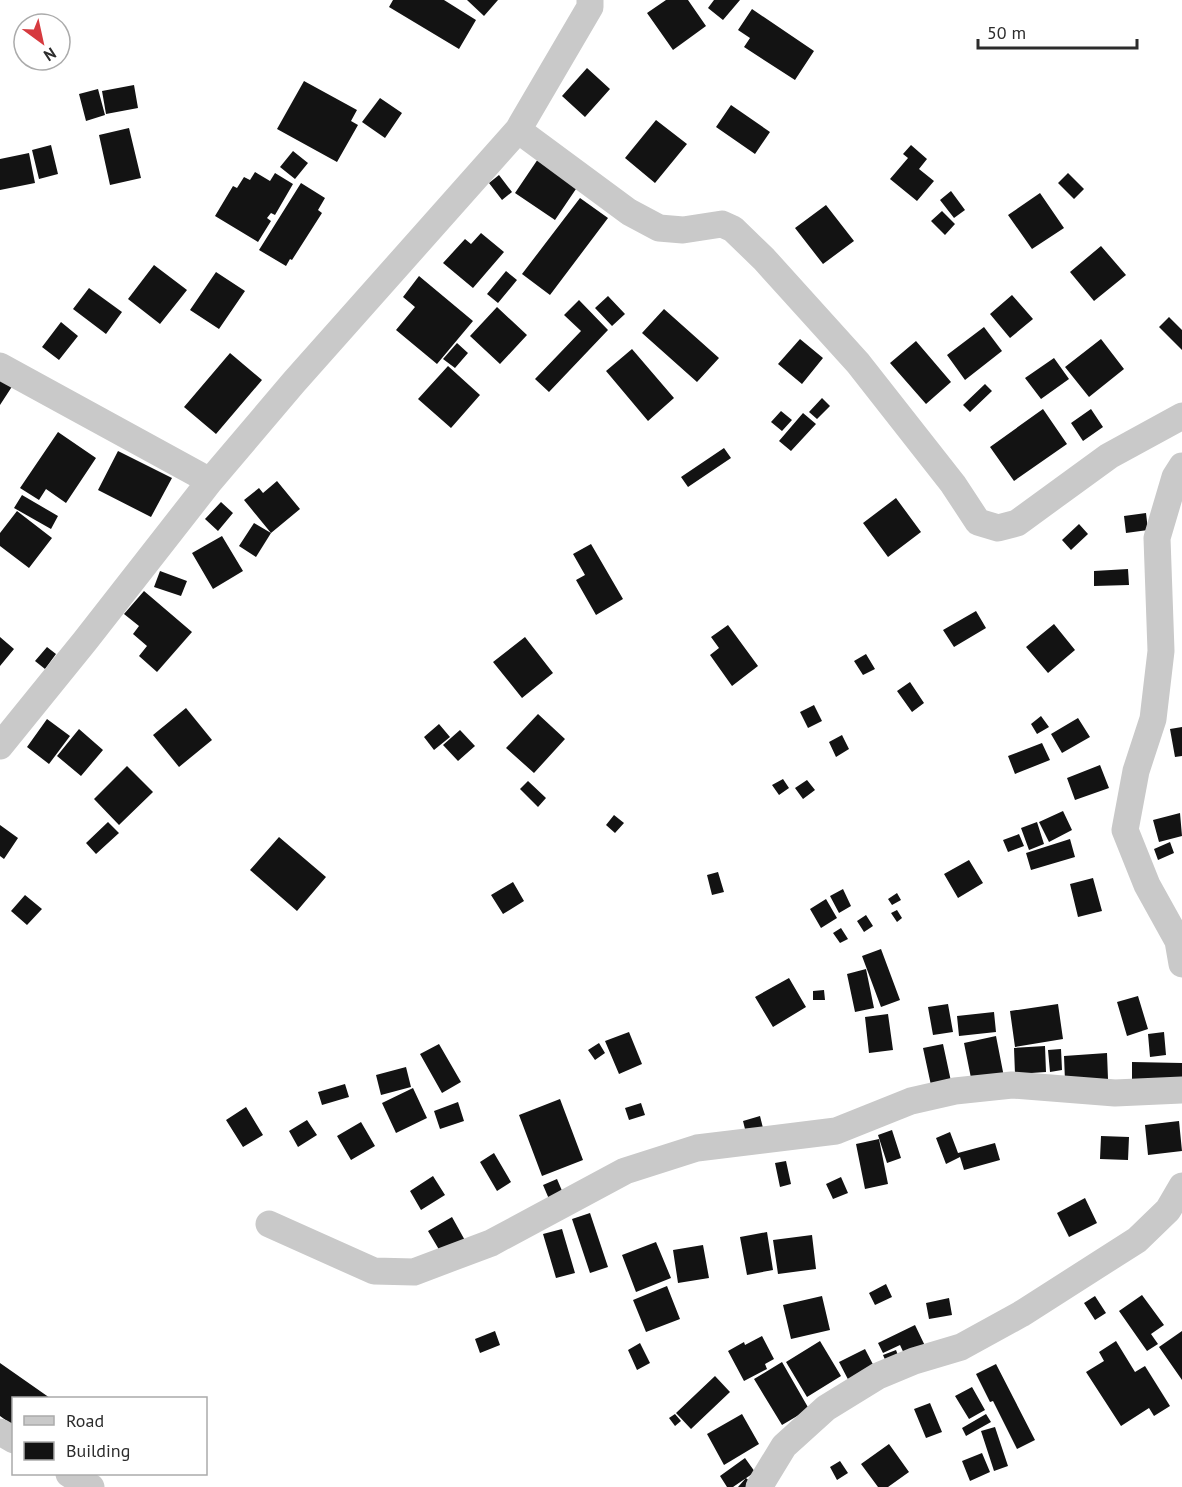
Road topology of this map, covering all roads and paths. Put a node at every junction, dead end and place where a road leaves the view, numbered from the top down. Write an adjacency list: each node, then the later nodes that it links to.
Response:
1 (590, 0): 2 (street)
2 (518, 130): 4 (street); 6 (street)
3 (0, 366): 6 (street)
4 (1182, 416)
5 (1182, 466): 8 (street)
6 (210, 480): 7 (street)
7 (0, 746)
8 (1182, 964)
9 (1182, 1090): 11 (street)
10 (1182, 1186): 14 (street)
11 (269, 1224)
12 (72, 1475): 13 (street)
13 (91, 1487)
14 (759, 1487)

